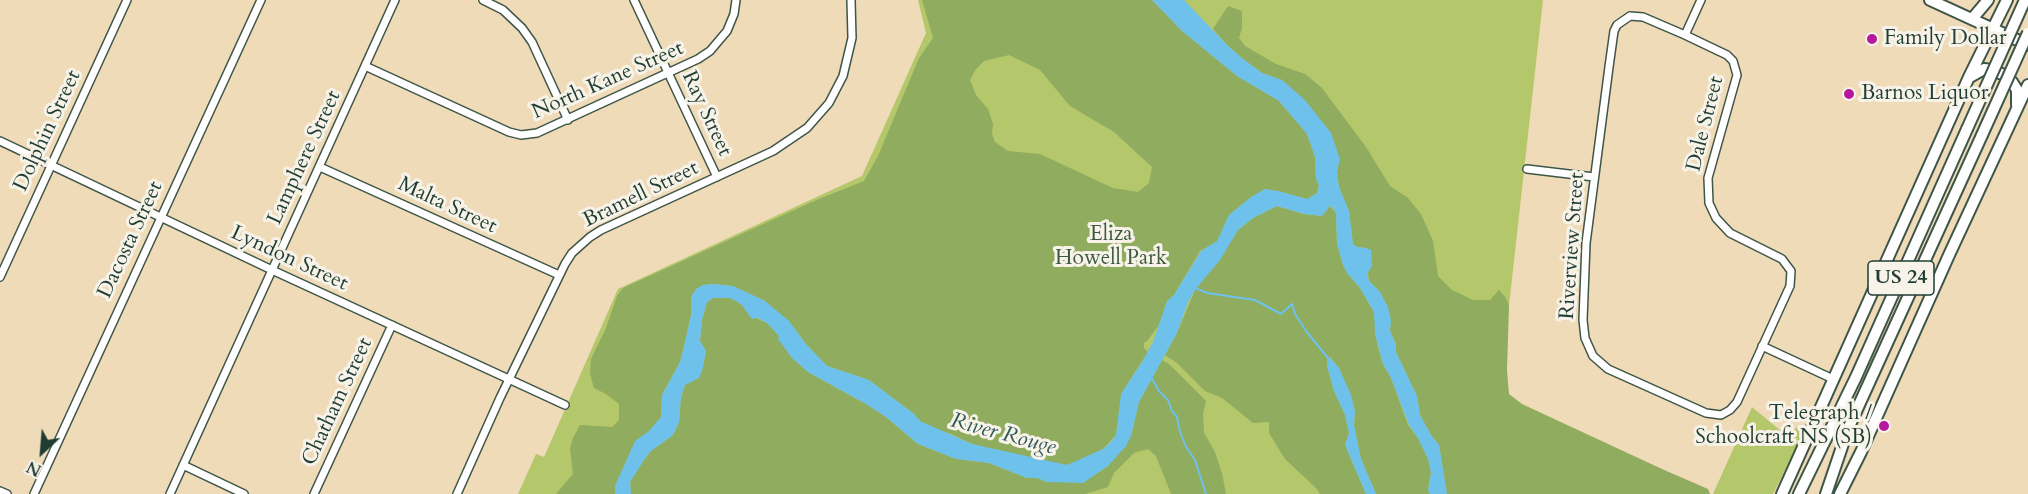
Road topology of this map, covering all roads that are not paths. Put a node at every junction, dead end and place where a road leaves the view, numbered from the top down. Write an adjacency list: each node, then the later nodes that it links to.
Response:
1 (127, 0): 25 (street, Dolphin Street)
2 (261, 0): 30 (street, Dacosta Street)
3 (395, 0): 18 (street, Lamphere Street)
4 (483, 0): 23 (street)
5 (634, 0): 19 (street, Ray Street)
6 (736, 0): 19 (street, North Kane Street)
7 (851, 0): 28 (street, Bramell Street)
8 (1701, 0): 16 (street)
9 (1930, 0): 13 (main road)
10 (1988, 0): 13 (main road)
11 (2025, 0): 48 (main road, US 24, bridge)
12 (2006, 3): 14 (main road)
13 (1972, 19): 14 (main road)
14 (1994, 29): 17 (main road); 20 (main road)
15 (2028, 33): 49 (main road, US 24, bridge)
16 (1685, 35): 29 (street, Riverview Street); 35 (street, Dale Street)
17 (2028, 45)
18 (365, 66): 23 (street, North Kane Street); 26 (street, Lamphere Street)
19 (668, 73): 23 (street, North Kane Street); 28 (street, Ray Street)
20 (1969, 78): 22 (main road); 37 (main road)
21 (2028, 85): 22 (main road)
22 (2017, 108): 50 (main road)
23 (568, 120)
24 (0, 141): 25 (street, Lyndon Street)
25 (51, 165): 30 (street, Lyndon Street); 33 (street, Dolphin Street)
26 (320, 167): 31 (street, Lamphere Street); 32 (street, Malta Street)
27 (1527, 169): 29 (street)
28 (717, 177): 32 (street, Bramell Street)
29 (1594, 177): 35 (street, Riverview Street)
30 (160, 217): 31 (street, Lyndon Street); 42 (street, Dacosta Street)
31 (272, 270): 34 (street, Lyndon Street); 39 (street, Lamphere Street)
32 (559, 275): 36 (street, Bramell Street)
33 (0, 277)
34 (392, 325): 36 (street, Lyndon Street); 45 (street, Chatham Street)
35 (1762, 346): 37 (street)
36 (510, 379): 38 (street, Lyndon Street); 46 (street, Bramell Street)
37 (1833, 379): 47 (main road)
38 (565, 405)
39 (183, 465): 43 (street, Lamphere Street); 44 (street)
40 (0, 491): 41 (street)
41 (7, 494)
42 (34, 494)
43 (170, 494)
44 (244, 494)
45 (314, 494)
46 (457, 494)
47 (1782, 494)
48 (1799, 494)
49 (1826, 494)
50 (1840, 494)

